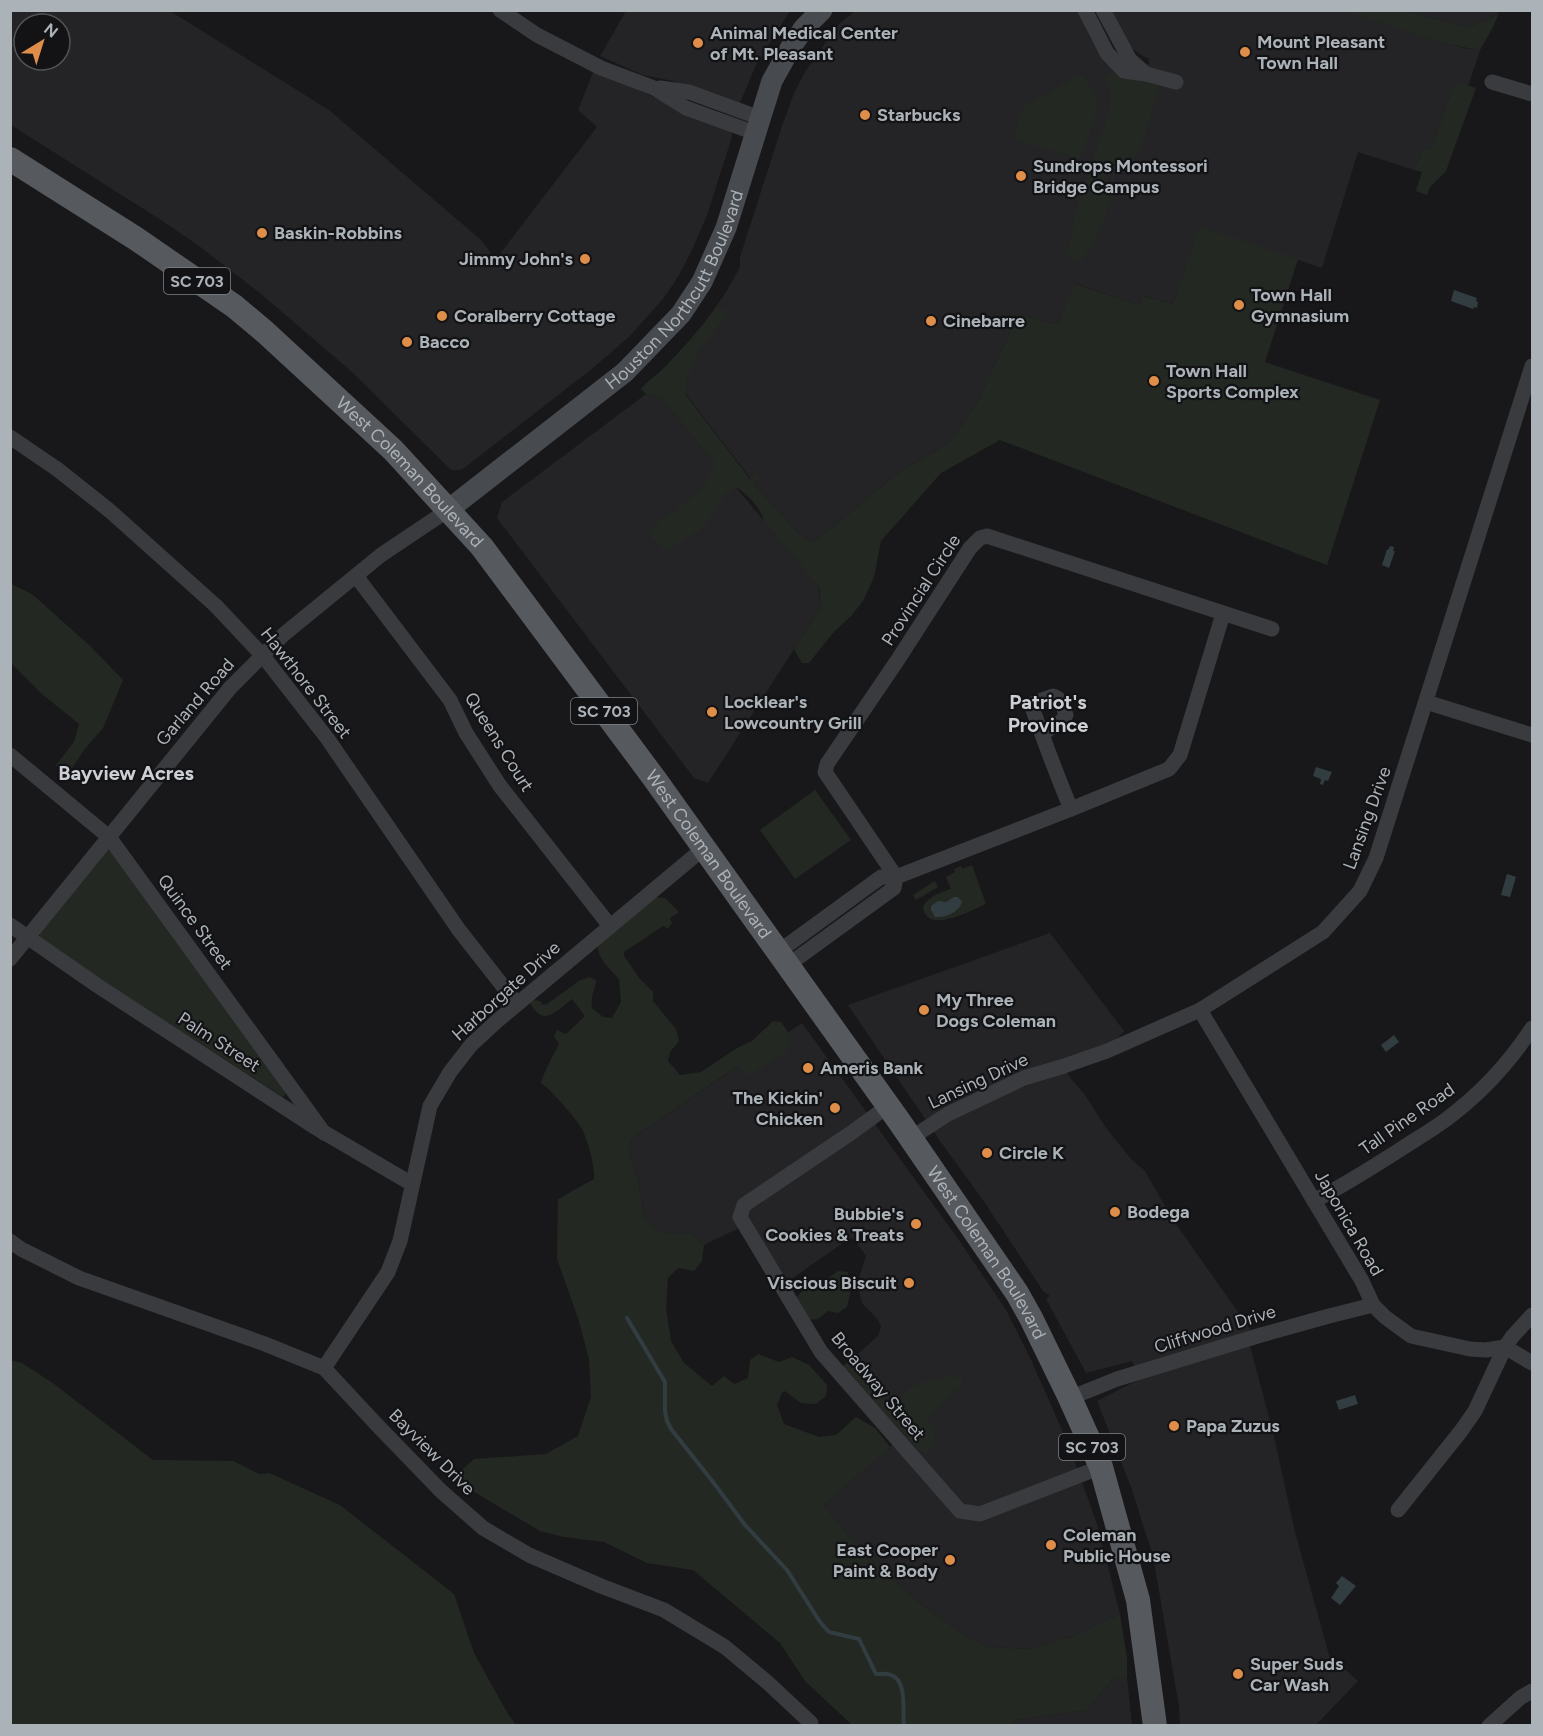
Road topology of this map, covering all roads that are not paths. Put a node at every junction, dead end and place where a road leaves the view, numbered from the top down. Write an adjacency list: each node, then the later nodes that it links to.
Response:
1 (500, 10): 9 (street)
2 (822, 10): 9 (street, Houston Northcutt Boulevard)
3 (1085, 10): 5 (street)
4 (1103, 10): 5 (street)
5 (1146, 74): 6 (street)
6 (1176, 82)
7 (1492, 82): 8 (street)
8 (1533, 94)
9 (757, 126): 13 (street, Houston Northcutt Boulevard)
10 (10, 159): 13 (main road, West Coleman Boulevard / SC 703)
11 (1533, 366): 18 (street, Lansing Drive)
12 (10, 437): 17 (street, Hawthore Street)
13 (448, 510): 14 (street, Garland Road); 24 (main road, West Coleman Boulevard / SC 703)
14 (356, 576): 17 (street, Garland Road); 27 (street, Queens Court)
15 (1223, 614): 16 (street, Provincial Circle); 22 (street); 25 (street, Provincial Circle)
16 (1272, 629)
17 (263, 656): 23 (street, Garland Road); 31 (street, Hawthore Street)
18 (1426, 702): 19 (street); 32 (street, Lansing Drive)
19 (1533, 735)
20 (1043, 736): 22 (street)
21 (10, 755): 23 (street, Quince Street)
22 (1071, 809): 25 (street)
23 (109, 837): 28 (street, Garland Road); 35 (street, Quince Street)
24 (704, 848): 27 (street, Harborgate Drive); 30 (main road, West Coleman Boulevard / SC 703)
25 (896, 877): 30 (street)
26 (10, 924): 28 (street, Palm Street)
27 (610, 926): 31 (street, Harborgate Drive)
28 (28, 938): 29 (street, Garland Road); 35 (street, Palm Street)
29 (10, 959)
30 (783, 959): 34 (main road, West Coleman Boulevard / SC 703)
31 (517, 1004): 37 (street, Harborgate Drive)
32 (1200, 1010): 36 (street, Lansing Drive); 38 (street, Japonica Road)
33 (1533, 1028): 38 (street, Tall Pine Road)
34 (888, 1106): 36 (main road, West Coleman Boulevard / SC 703); 46 (street, Broadway Street)
35 (324, 1133): 37 (street, Palm Street)
36 (910, 1138): 45 (main road, West Coleman Boulevard / SC 703)
37 (412, 1184): 44 (street, Harborgate Drive)
38 (1314, 1201): 40 (street, Japonica Road)
39 (10, 1241): 44 (street, Bayview Drive)
40 (1374, 1305): 42 (street, Japonica Road); 45 (street, Cliffwood Drive)
41 (1533, 1315): 42 (street)
42 (1505, 1347): 43 (street); 47 (street)
43 (1533, 1363)
44 (324, 1368): 49 (street, Bayview Drive)
45 (1070, 1398): 46 (main road, West Coleman Boulevard / SC 703)
46 (1101, 1467): 50 (main road, West Coleman Boulevard / SC 703)
47 (1398, 1510)
48 (1533, 1691): 51 (street)
49 (811, 1723)
50 (1155, 1725)
51 (1488, 1725)

